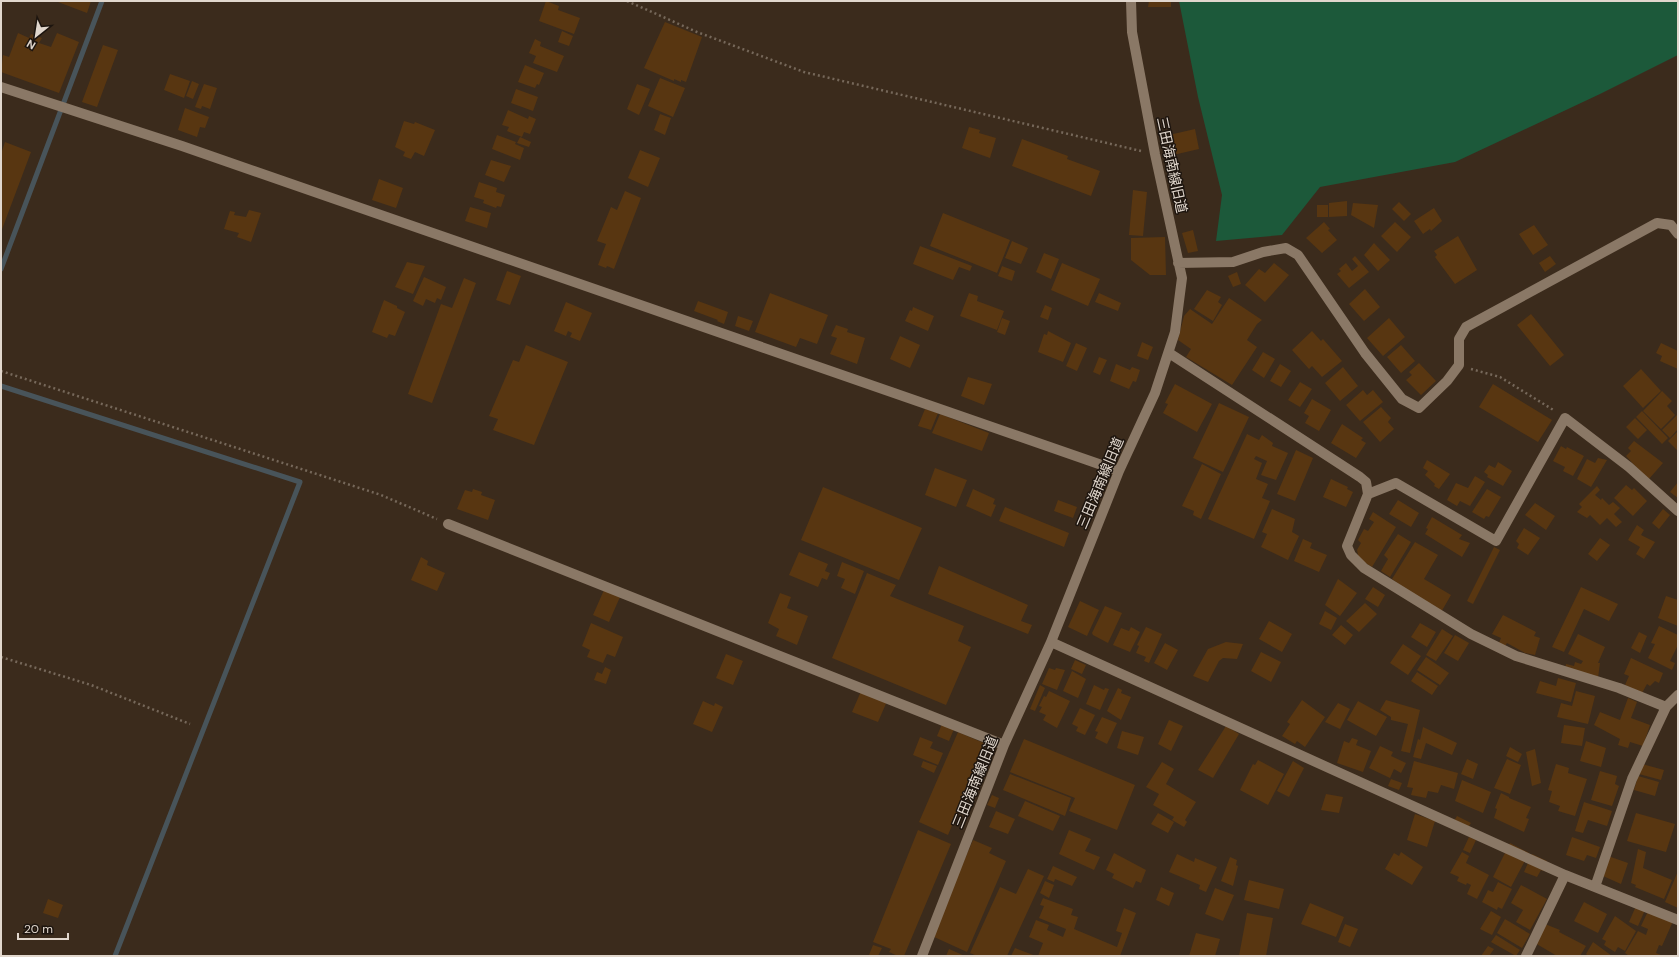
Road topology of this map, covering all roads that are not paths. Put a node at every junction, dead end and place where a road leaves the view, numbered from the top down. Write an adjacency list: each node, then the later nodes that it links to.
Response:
1 (1131, 1): 4 (street, 三田海南線旧道)
2 (1, 87): 6 (street)
3 (1678, 234): 4 (street)
4 (1178, 263): 5 (street, 三田海南線旧道)
5 (1168, 353): 6 (street, 三田海南線旧道); 7 (street)
6 (1119, 471): 10 (street, 三田海南線旧道)
7 (1368, 494): 8 (street); 12 (street)
8 (1678, 511)
9 (448, 524): 13 (street)
10 (1051, 642): 13 (street, 三田海南線旧道); 14 (street)
11 (1678, 695): 12 (street)
12 (1666, 707): 15 (street)
13 (1004, 744): 17 (street, 三田海南線旧道)
14 (1566, 875): 15 (street); 18 (street)
15 (1595, 887): 16 (street)
16 (1678, 920)
17 (922, 956)
18 (1526, 956)

